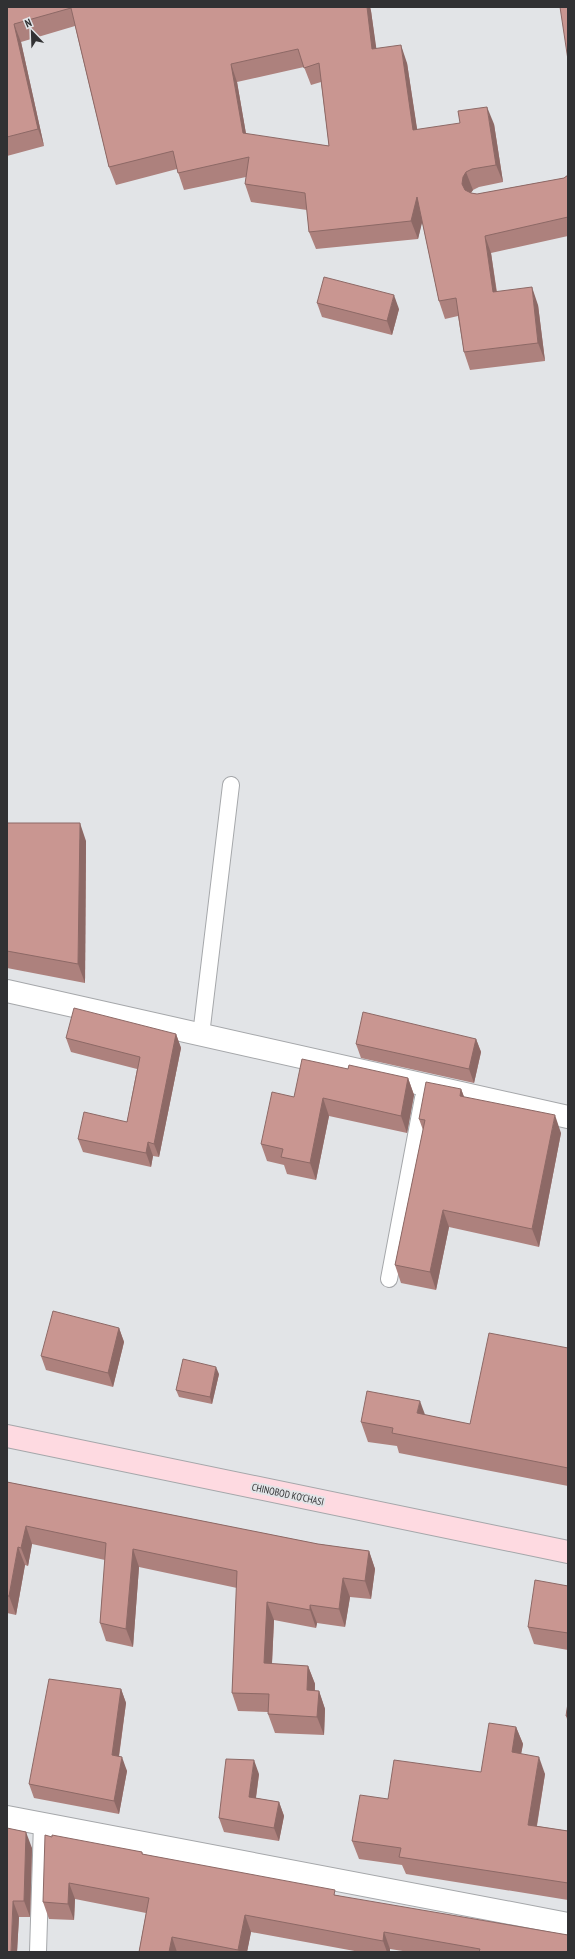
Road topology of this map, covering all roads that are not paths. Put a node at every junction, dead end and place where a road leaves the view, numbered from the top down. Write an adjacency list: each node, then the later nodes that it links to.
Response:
1 (231, 784): 3 (lane)
2 (7, 991): 3 (street)
3 (201, 1035): 4 (street)
4 (426, 1085): 5 (street); 6 (lane)
5 (568, 1117)
6 (389, 1279)
7 (7, 1436): 8 (street, CHINOBOD KO'CHASI)
8 (568, 1552)
9 (7, 1817): 10 (street)
10 (42, 1823): 11 (street); 12 (lane)
11 (568, 1924)
12 (38, 1952)

